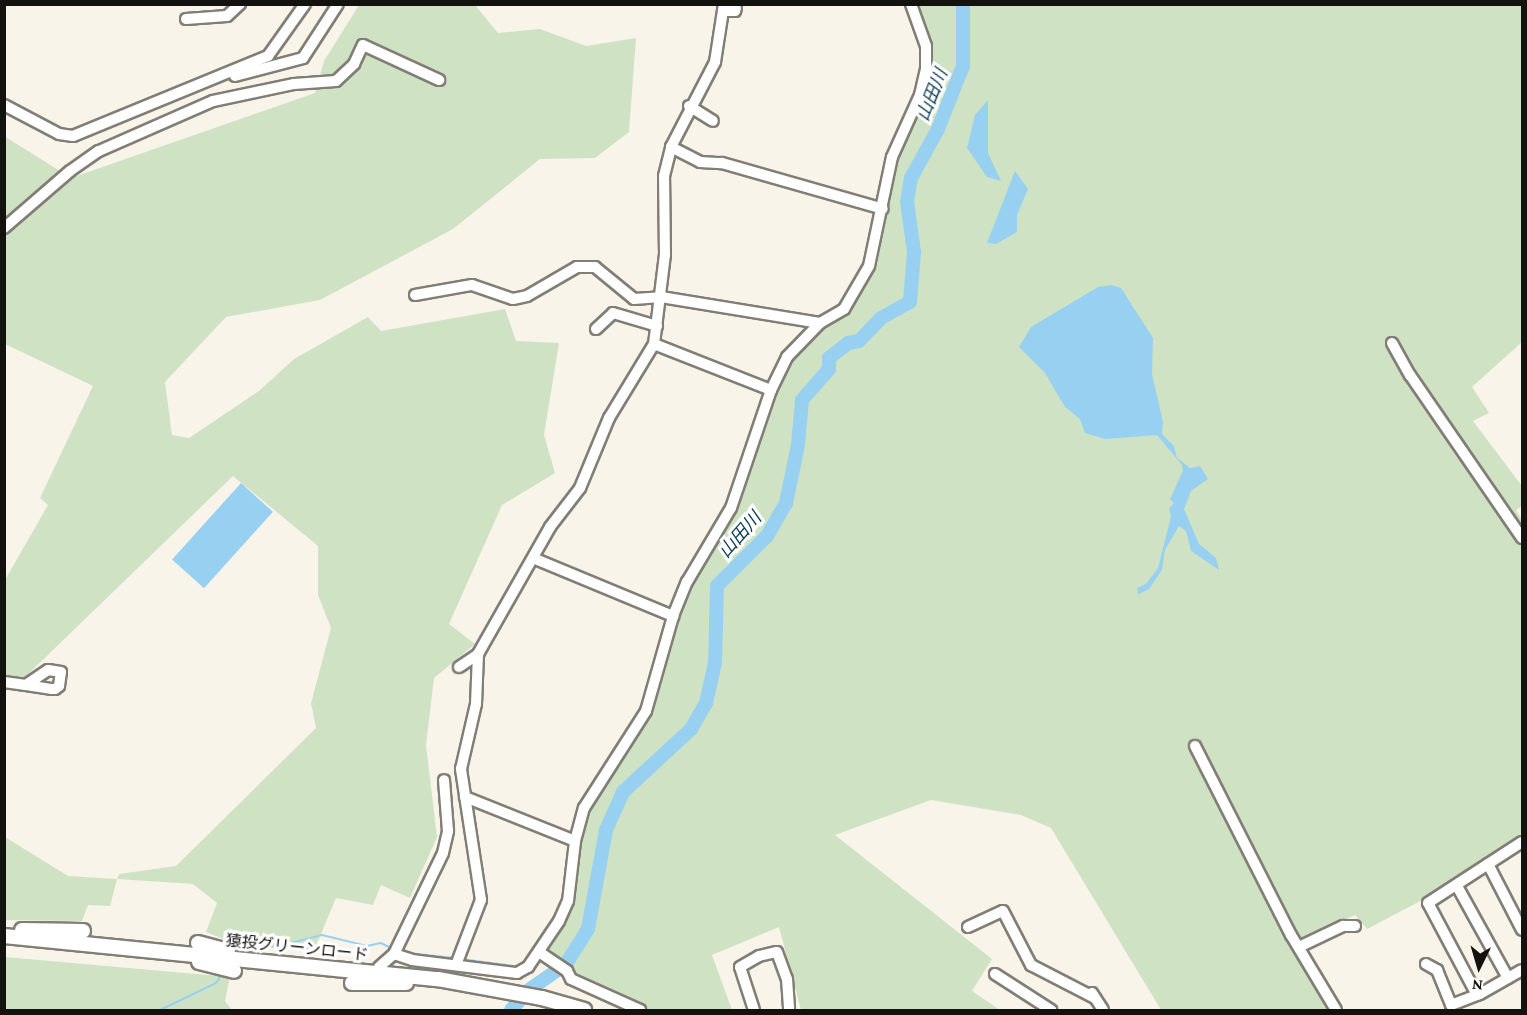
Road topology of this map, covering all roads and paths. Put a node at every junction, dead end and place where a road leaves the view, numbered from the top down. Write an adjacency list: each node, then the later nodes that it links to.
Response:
1 (240, 4): 7 (street)
2 (305, 4): 9 (street)
3 (338, 4): 9 (street)
4 (911, 4): 14 (street)
5 (724, 8): 6 (street); 11 (street)
6 (736, 8)
7 (186, 19)
8 (439, 80): 15 (street)
9 (191, 87): 10 (street)
10 (4, 105)
11 (689, 106): 12 (street); 13 (street)
12 (713, 121)
13 (671, 147): 14 (street); 17 (street)
14 (883, 209): 18 (street)
15 (4, 228)
16 (415, 295): 17 (street)
17 (661, 297): 18 (street); 19 (street)
18 (820, 323): 23 (street)
19 (657, 326): 20 (street); 22 (street)
20 (596, 329)
21 (1392, 343): 24 (street)
22 (654, 344): 23 (street); 25 (street)
23 (771, 390): 26 (street)
24 (1522, 538)
25 (533, 558): 26 (street); 27 (street)
26 (673, 616): 34 (street)
27 (478, 654): 28 (street); 33 (street)
28 (459, 667)
29 (4, 682): 30 (street)
30 (26, 685)
31 (1195, 746): 46 (street)
32 (444, 780): 48 (street)
33 (465, 797): 34 (street); 50 (street)
34 (575, 841): 47 (street)
35 (1522, 842): 36 (street)
36 (1488, 864): 37 (street); 41 (street)
37 (1457, 886): 56 (street); 57 (street)
38 (1355, 926): 46 (street)
39 (968, 927): 63 (street)
40 (4, 930): 42 (main road)
41 (1522, 930)
42 (83, 931)
43 (4, 936): 44 (main road, 猿投グリーンロード)
44 (36, 939): 53 (main road); 55 (main road, 猿投グリーンロード)
45 (198, 943): 55 (main road)
46 (1301, 946): 64 (street)
47 (539, 952): 50 (street); 59 (street)
48 (394, 954): 50 (street); 51 (street)
49 (1426, 964): 57 (street)
50 (456, 965)
51 (379, 968)
52 (1522, 970): 56 (street)
53 (234, 971)
54 (995, 974): 62 (street)
55 (354, 976): 58 (main road)
56 (1508, 978): 57 (street)
57 (1477, 995)
58 (584, 1011)
59 (640, 1011)
60 (754, 1011): 61 (street)
61 (789, 1011)
62 (1051, 1011)
63 (1103, 1011)
64 (1336, 1011)

